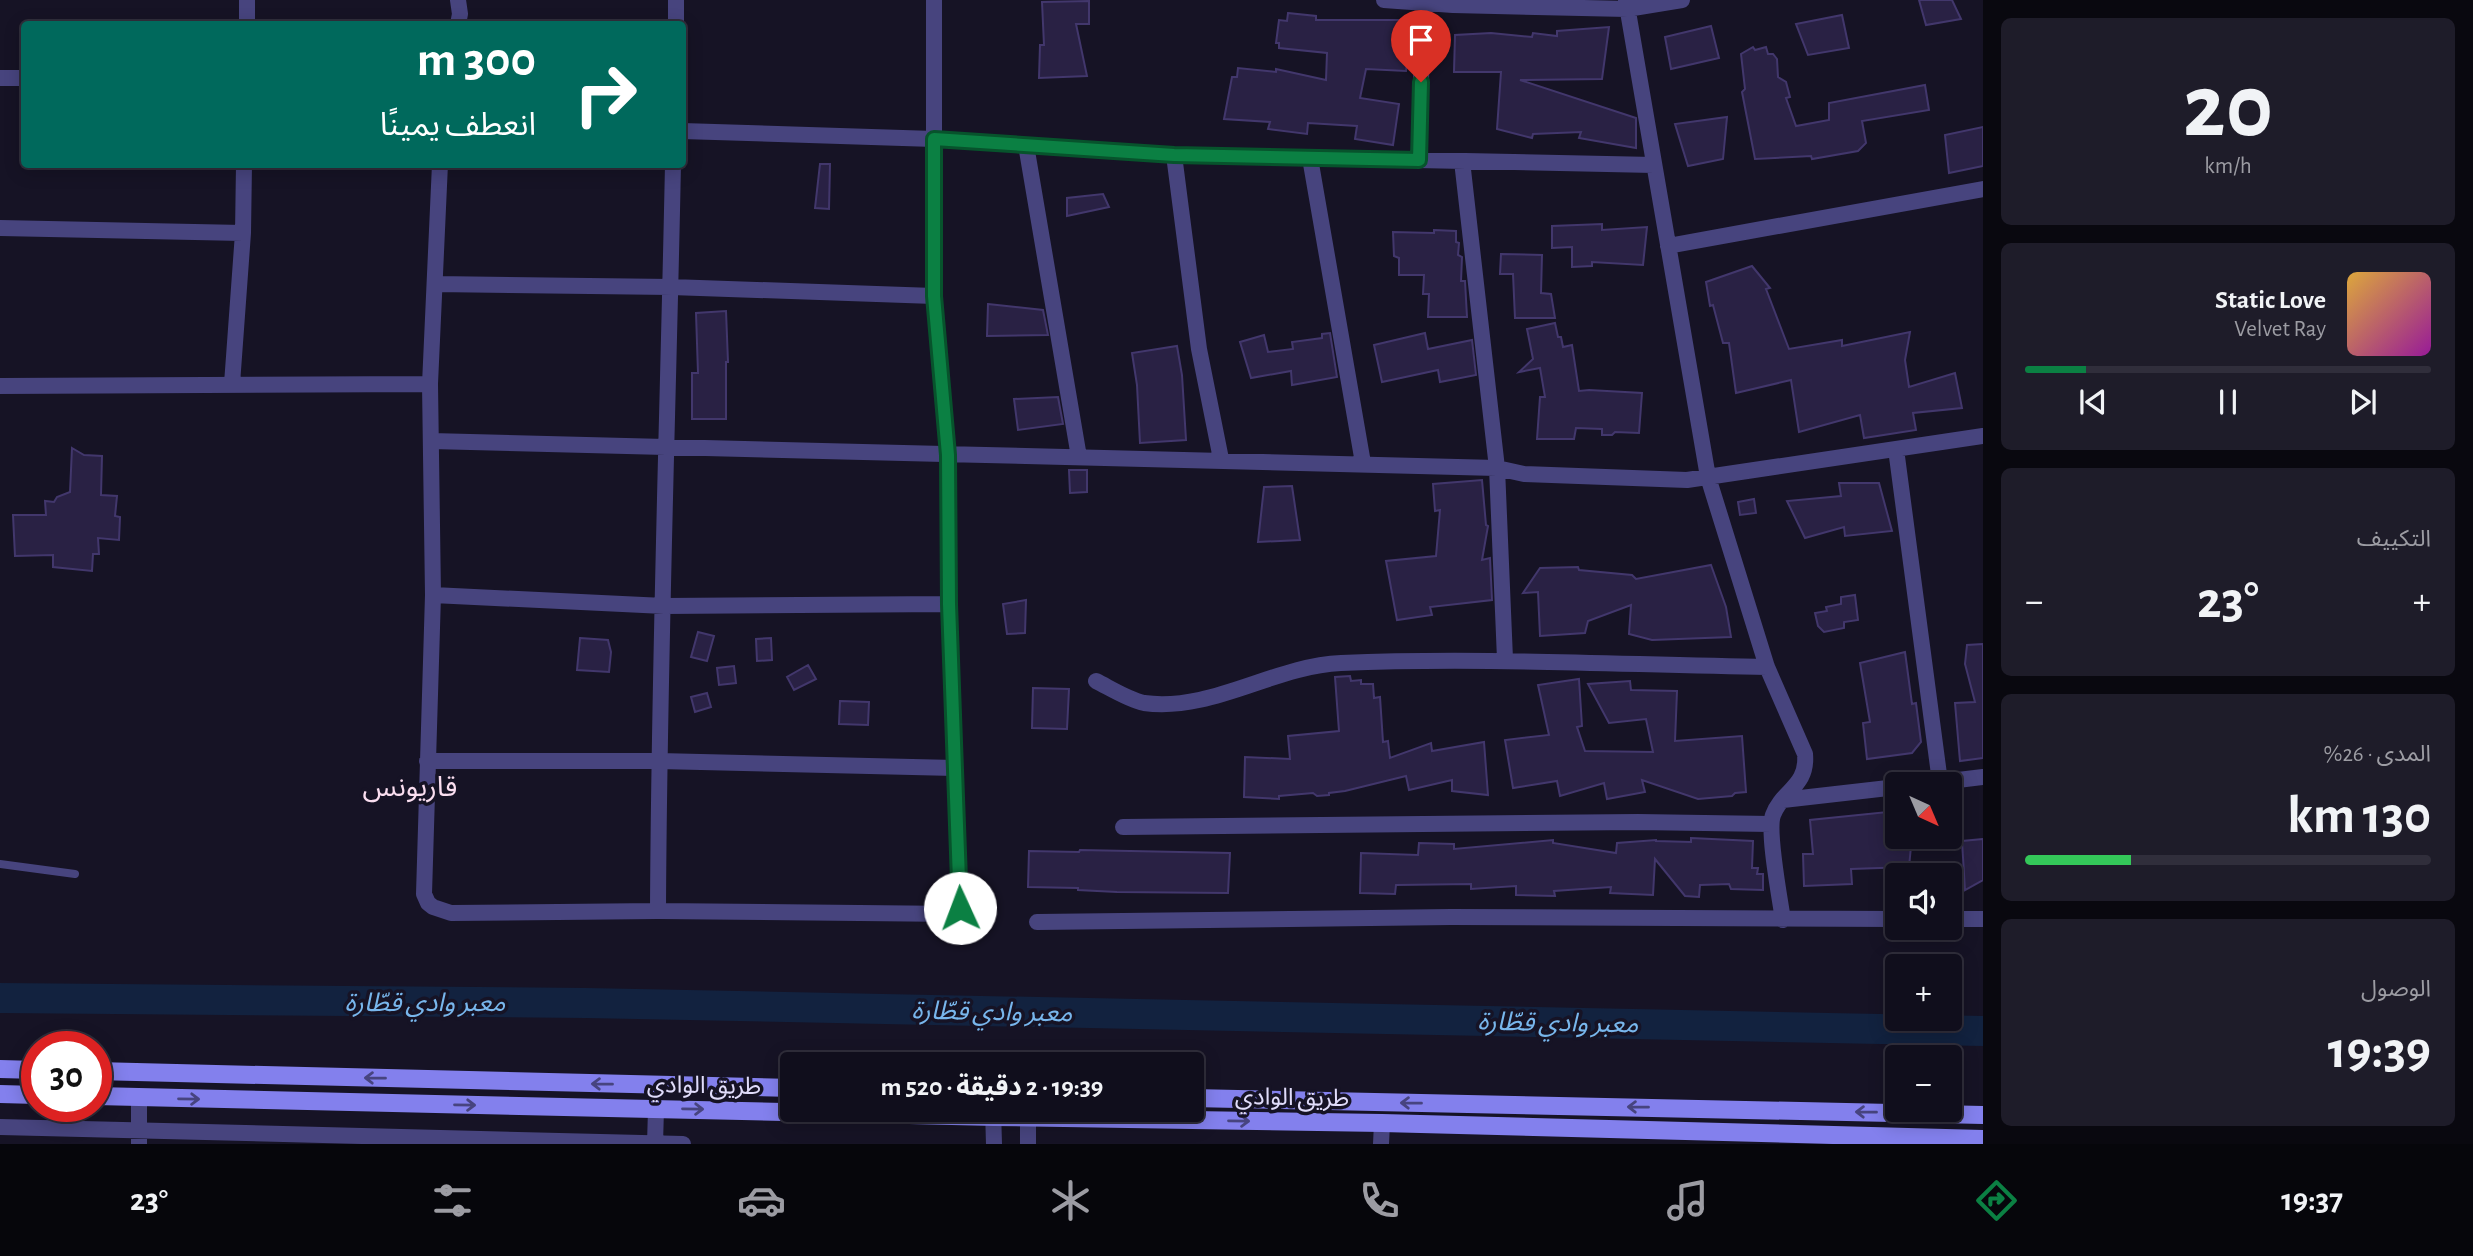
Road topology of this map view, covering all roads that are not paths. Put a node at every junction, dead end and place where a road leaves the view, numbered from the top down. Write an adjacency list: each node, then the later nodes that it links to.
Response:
1 (247, 0): 10 (street)
2 (458, 0): 11 (street)
3 (676, 0): 12 (street)
4 (934, 0): 16 (street)
5 (1384, 0): 8 (street)
6 (1682, 0): 9 (street)
7 (1452, 2): 8 (street); 9 (street)
8 (1423, 3): 20 (street)
9 (1626, 4): 22 (street)
10 (247, 21)
11 (459, 21)
12 (676, 21)
13 (0, 78): 14 (street)
14 (21, 78)
15 (686, 131): 16 (street)
16 (934, 139): 17 (street); 32 (street)
17 (1026, 145): 18 (street); 41 (street)
18 (1174, 155): 19 (street); 42 (street)
19 (1310, 158): 20 (street); 43 (street)
20 (1419, 160): 21 (street)
21 (1462, 161): 22 (street); 44 (street)
22 (1654, 165): 29 (street)
23 (244, 168): 28 (street)
24 (440, 168): 30 (street)
25 (673, 168): 31 (street)
26 (1983, 189): 29 (street)
27 (0, 228): 28 (street)
28 (243, 233): 33 (street)
29 (1668, 246): 45 (street)
30 (435, 285): 31 (street); 34 (street)
31 (671, 287): 32 (street); 38 (street)
32 (934, 296): 40 (street)
33 (232, 384): 34 (street); 35 (street)
34 (430, 384): 37 (street)
35 (0, 386)
36 (1983, 436): 39 (street)
37 (430, 441): 38 (street); 46 (street)
38 (666, 449): 40 (street); 48 (street)
39 (1896, 449): 45 (street); 55 (street)
40 (948, 455): 41 (street); 47 (street)
41 (1079, 457): 42 (street)
42 (1221, 459): 43 (street)
43 (1363, 463): 44 (street)
44 (1497, 468): 45 (street); 49 (street)
45 (1708, 477): 50 (street)
46 (433, 595): 48 (street); 52 (street)
47 (949, 604): 48 (street); 54 (street)
48 (664, 606): 53 (street)
49 (1504, 659): 50 (street); 51 (street)
50 (1767, 667): 59 (street)
51 (1096, 681)
52 (427, 761): 53 (street); 64 (street)
53 (659, 761): 54 (street); 64 (street)
54 (955, 768): 64 (street)
55 (1932, 772)
56 (1983, 777): 57 (street)
57 (1962, 780)
58 (1885, 788): 59 (street)
59 (1783, 800): 60 (street)
60 (1771, 824): 61 (street); 68 (street)
61 (1123, 827)
62 (0, 864): 63 (lane)
63 (75, 874)
64 (658, 911)
65 (1885, 919): 68 (street)
66 (1962, 919): 67 (street)
67 (1983, 919)
68 (1783, 920): 69 (street)
69 (1037, 922)
70 (0, 1069): 71 (main road)
71 (21, 1070)
72 (112, 1071): 73 (main road, طريق الوادي, one-way to 72)
73 (422, 1079): 74 (main road, طريق الوادي, one-way to 73); 80 (main road)
74 (780, 1088)
75 (0, 1094): 76 (main road)
76 (21, 1095)
77 (112, 1097): 78 (main road, طريق الوادي)
78 (139, 1098): 80 (main road, طريق الوادي, one-way to 80); 89 (street)
79 (1204, 1098): 83 (main road, طريق الوادي, one-way to 79)
80 (421, 1104): 81 (main road, طريق الوادي, one-way to 81)
81 (656, 1108): 82 (main road, طريق الوادي, one-way to 82); 93 (street)
82 (780, 1110)
83 (1983, 1115)
84 (1204, 1118): 87 (main road, طريق الوادي, one-way to 87)
85 (994, 1122): 95 (street)
86 (1028, 1122): 96 (street)
87 (1382, 1123): 92 (main road, طريق الوادي); 97 (street)
88 (0, 1127): 89 (street)
89 (139, 1137): 91 (street)
90 (1983, 1139): 92 (main road, طريق الوادي)
91 (392, 1140): 93 (street)
92 (1859, 1140)
93 (655, 1143): 94 (street)
94 (683, 1144)
95 (994, 1144)
96 (1028, 1144)
97 (1381, 1144)

